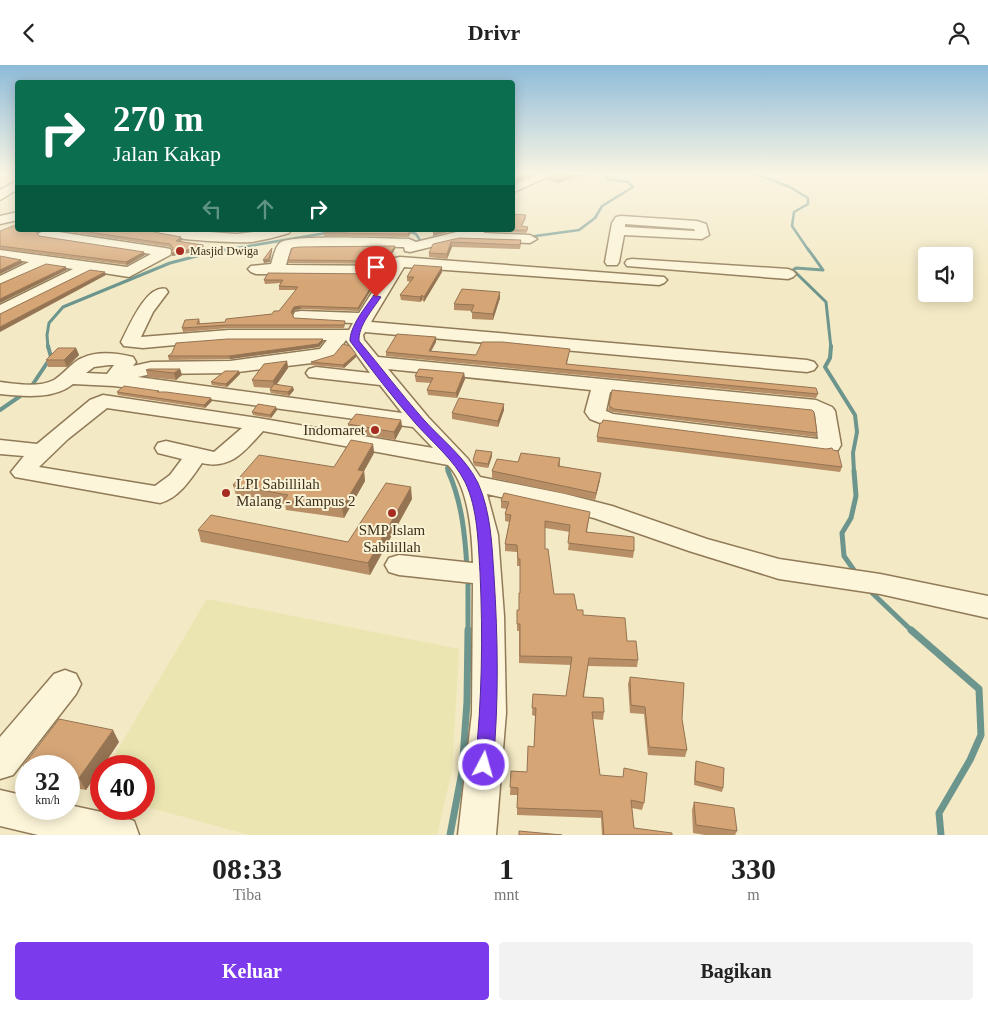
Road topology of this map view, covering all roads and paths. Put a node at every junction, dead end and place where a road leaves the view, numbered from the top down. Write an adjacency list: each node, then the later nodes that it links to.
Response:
1 (602, 221): 2 (street)
2 (618, 227): 7 (street); 7 (street); 17 (street)
3 (50, 232): 10 (street); 21 (street)
4 (169, 232): 5 (street)
5 (274, 232)
6 (476, 232): 8 (street)
7 (654, 234): 20 (street)
8 (464, 237): 9 (street); 13 (street)
9 (530, 239)
10 (30, 241)
11 (0, 250): 16 (street)
12 (458, 252): 14 (street)
13 (406, 253): 18 (street); 18 (street); 22 (street); 27 (street); 32 (street)
14 (477, 253)
15 (496, 254): 22 (street)
16 (45, 260): 21 (street); 26 (street)
17 (612, 262): 19 (street); 20 (street)
18 (279, 263): 23 (street)
19 (587, 265): 22 (street); 25 (street)
20 (653, 265): 24 (street)
21 (89, 266): 30 (street)
22 (488, 268)
23 (256, 269)
24 (788, 274)
25 (659, 281)
26 (0, 282)
27 (307, 283)
28 (160, 292): 32 (street)
29 (329, 304): 32 (street)
30 (0, 312)
31 (300, 317): 32 (street)
32 (359, 322): 33 (street); 34 (street); 35 (street); 37 (street)
33 (491, 323)
34 (808, 366)
35 (378, 371): 36 (street); 38 (street); 40 (street)
36 (316, 373)
37 (116, 381): 39 (street); 40 (street)
38 (602, 385): 38 (street)
39 (14, 389)
40 (420, 421): 46 (street)
41 (258, 425): 44 (street); 45 (street); 46 (street)
42 (0, 447): 44 (street)
43 (166, 449): 45 (street)
44 (42, 451): 45 (street)
45 (196, 456)
46 (454, 459): 47 (street)
47 (472, 483): 49 (street); 50 (street)
48 (399, 565): 49 (street)
49 (475, 573): 55 (street)
50 (988, 607)
51 (65, 684): 52 (street)
52 (0, 763)
53 (0, 807): 54 (street)
54 (120, 835)
55 (477, 835)

